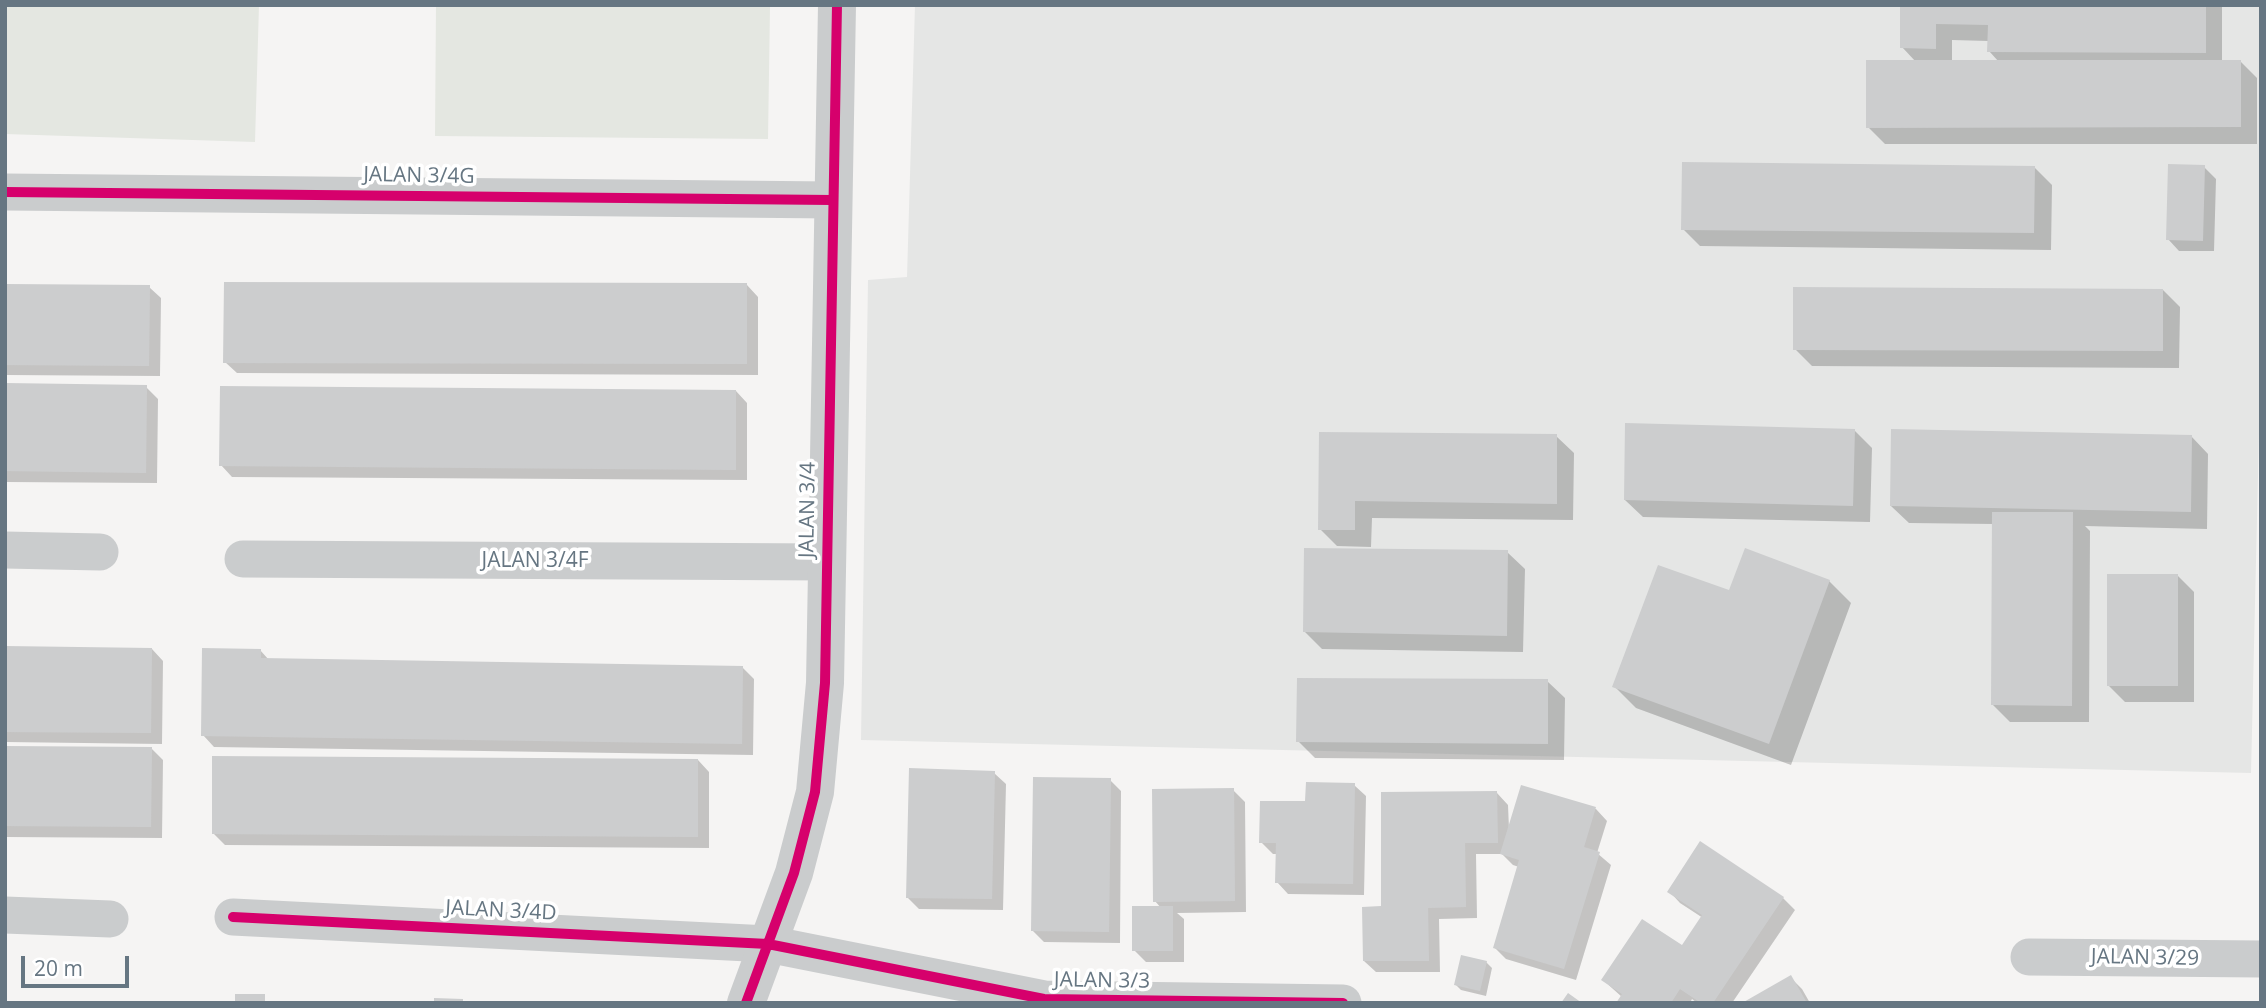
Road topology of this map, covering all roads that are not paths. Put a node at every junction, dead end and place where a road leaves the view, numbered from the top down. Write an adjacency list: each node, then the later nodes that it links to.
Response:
1 (836, 5): 3 (street, JALAN 3/4)
2 (5, 192): 3 (street, JALAN 3/4G)
3 (832, 200): 7 (street, JALAN 3/4)
4 (5, 550): 5 (street)
5 (100, 552)
6 (243, 559): 7 (street, JALAN 3/4F)
7 (827, 562): 11 (street, JALAN 3/4)
8 (5, 915): 10 (street)
9 (233, 917): 11 (street, JALAN 3/4D)
10 (110, 919)
11 (768, 944): 14 (street, JALAN 3/4D); 15 (street, JALAN 3/4)
12 (2029, 957): 13 (street, JALAN 3/29)
13 (2261, 959)
14 (864, 962): 16 (street, JALAN 3/3)
15 (746, 1003)
16 (1343, 1003)

